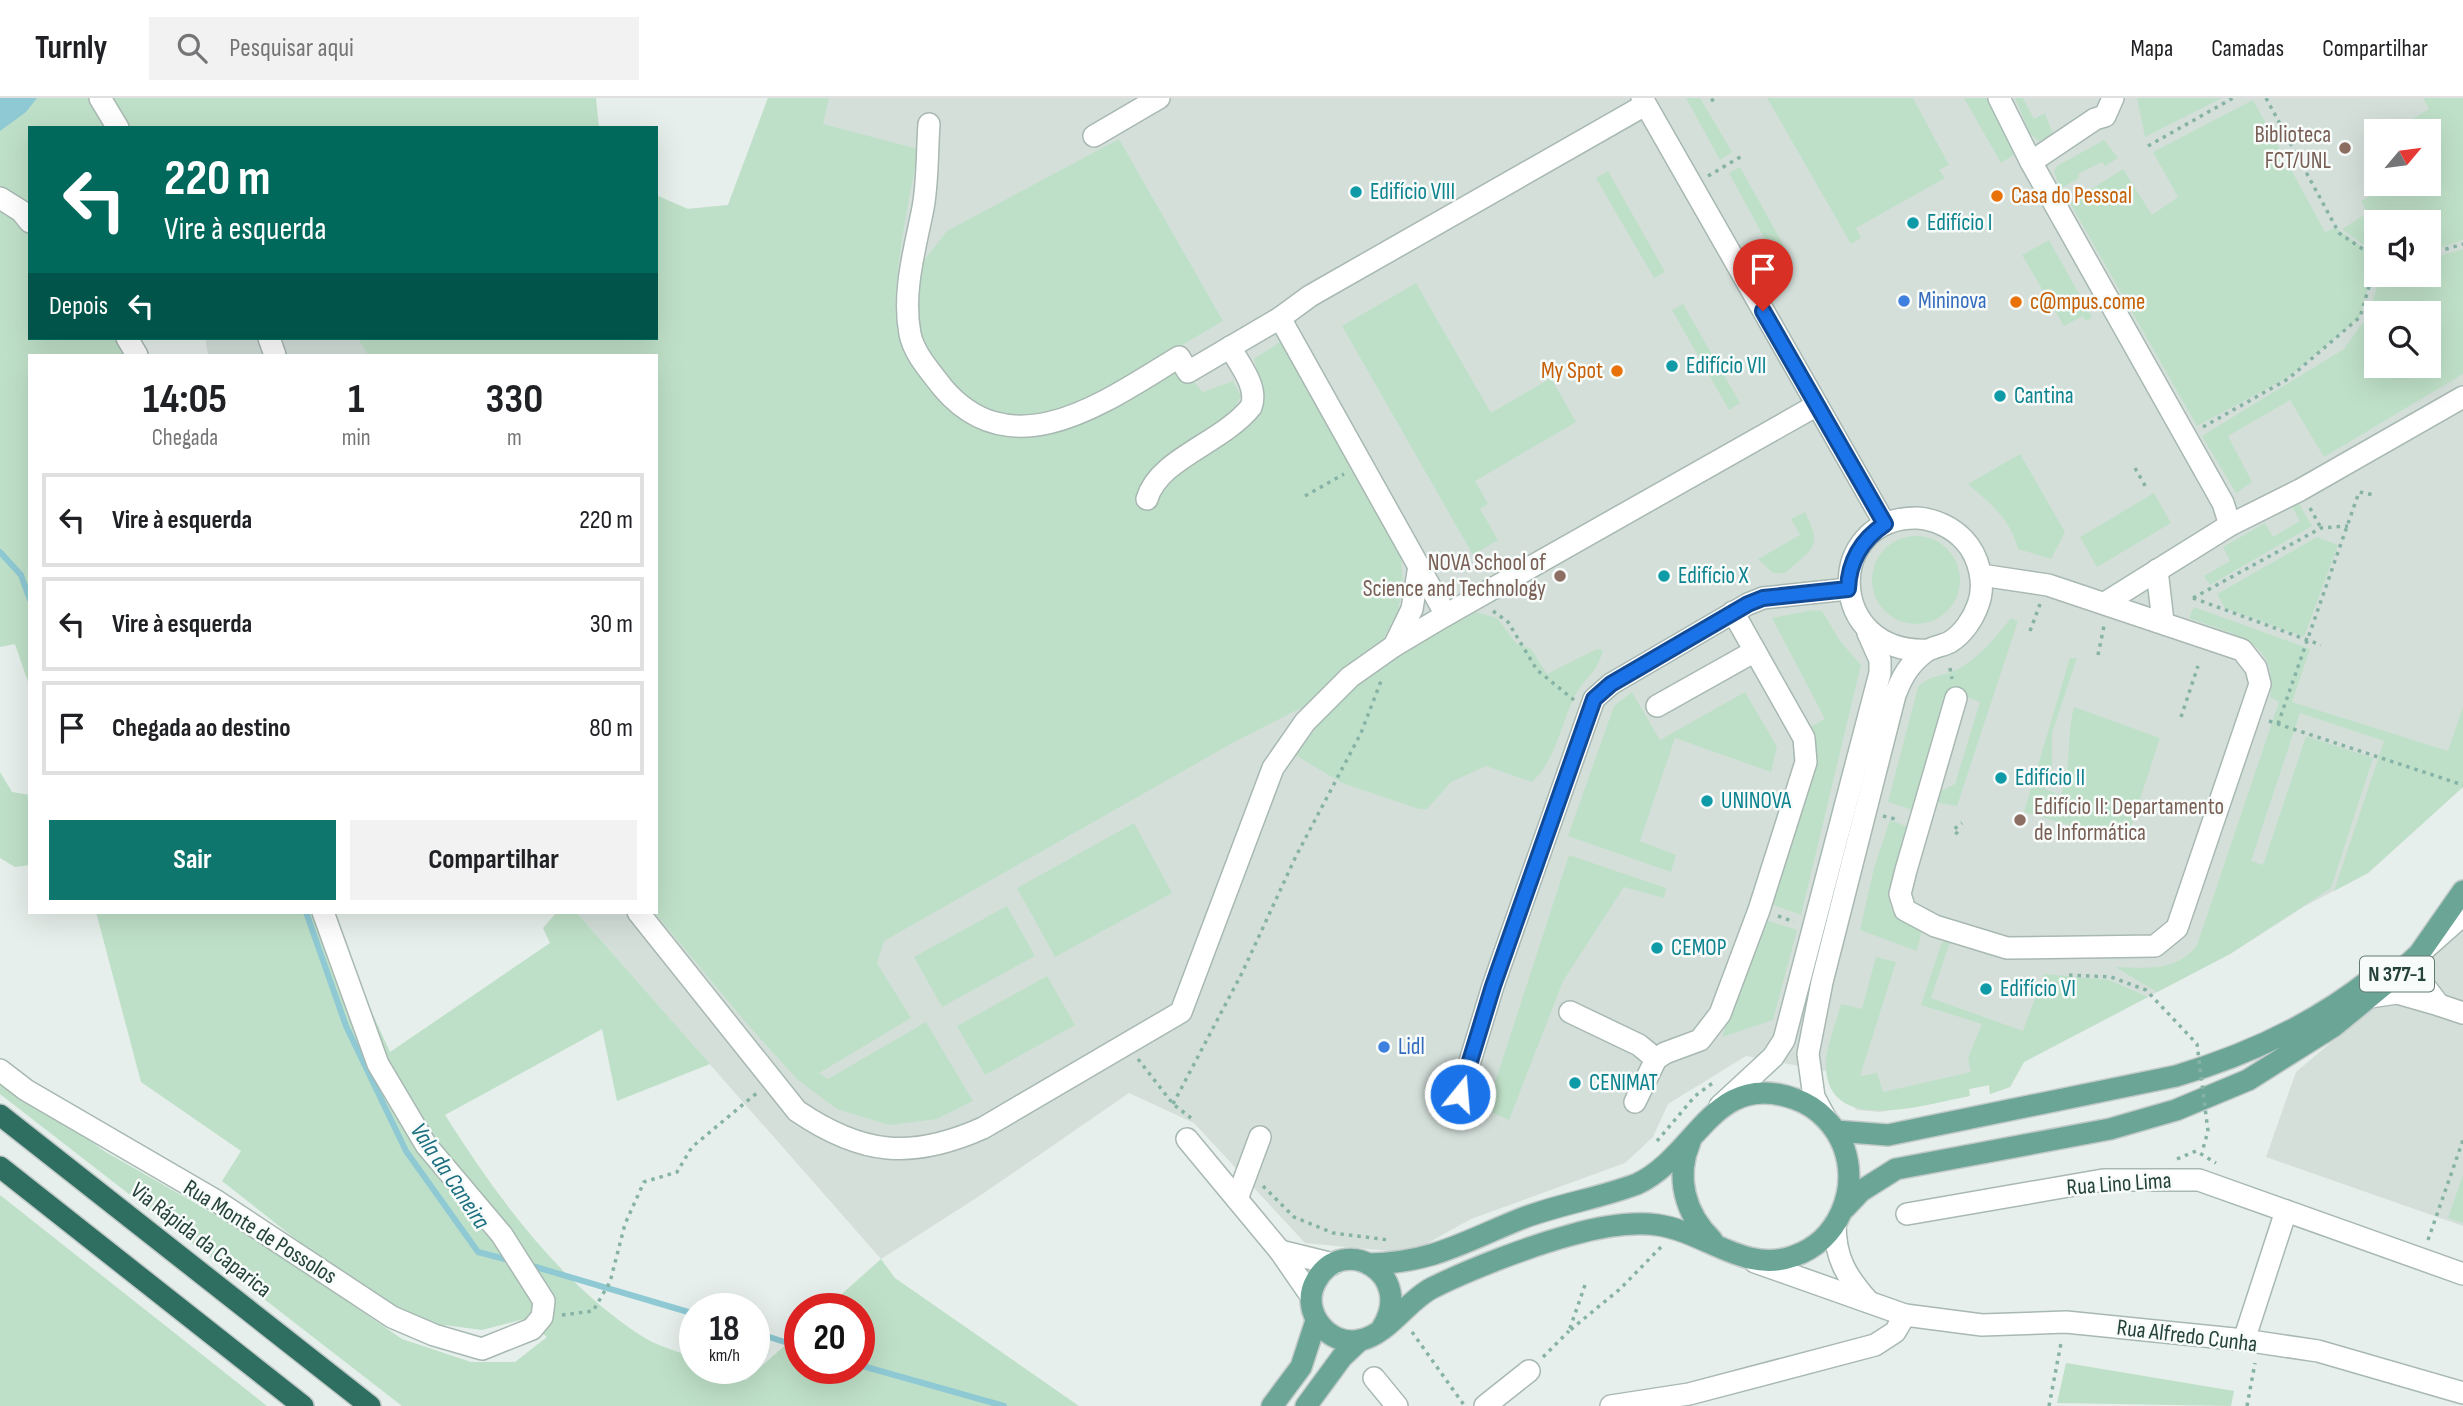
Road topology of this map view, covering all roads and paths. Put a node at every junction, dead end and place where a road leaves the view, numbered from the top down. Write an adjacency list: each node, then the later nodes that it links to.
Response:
1 (100, 98): 11 (street)
2 (1159, 98): 12 (street)
3 (1716, 98): 9 (path)
4 (1999, 98): 15 (street)
5 (2113, 98): 15 (street)
6 (2233, 98): 13 (path)
7 (2266, 98): 20 (path)
8 (1644, 101): 23 (street); 26 (street)
9 (1711, 101)
10 (929, 124): 24 (street)
11 (117, 126)
12 (1094, 136)
13 (2148, 146)
14 (1742, 156): 16 (path)
15 (2031, 162): 27 (street)
16 (1714, 173)
17 (0, 198): 18 (street)
18 (28, 220)
19 (2463, 244): 21 (path)
20 (2364, 250)
21 (2441, 250)
22 (2369, 287): 27 (path)
23 (1280, 318): 24 (street); 28 (street)
24 (1230, 347): 34 (street)
25 (2463, 397): 36 (street)
26 (1817, 405): 35 (street); 47 (street)
27 (2185, 436): 36 (street)
28 (1361, 464): 32 (path); 39 (street)
29 (2135, 468): 30 (path)
30 (2147, 489)
31 (2374, 495): 37 (path)
32 (1305, 496)
33 (2304, 496): 38 (path)
34 (1147, 499)
35 (1885, 524): 41 (street); 42 (street)
36 (2230, 525): 40 (street)
37 (2348, 526): 38 (path); 51 (path)
38 (2321, 528): 51 (path)
39 (1419, 566): 47 (street); 53 (street)
40 (2157, 570): 46 (street); 48 (street)
41 (1981, 575): 46 (street); 54 (street)
42 (1848, 589): 45 (street); 49 (street)
43 (2042, 599): 50 (path)
44 (1489, 607): 59 (path)
45 (1733, 612): 55 (street); 84 (street)
46 (2105, 613): 48 (street); 56 (path)
47 (1447, 615): 53 (street)
48 (2163, 622): 61 (street)
49 (1867, 631): 54 (street); 73 (street)
50 (2030, 631)
51 (2307, 642): 52 (path); 63 (path)
52 (2320, 645)
53 (1394, 646): 80 (street); 86 (path)
54 (1928, 650): 89 (street)
55 (1755, 651): 60 (street); 69 (street)
56 (2098, 655)
57 (2198, 666): 62 (path)
58 (1956, 698): 61 (street)
59 (1576, 702)
60 (1657, 706)
61 (2250, 713): 63 (path)
62 (2181, 717)
63 (2278, 724): 64 (path)
64 (2463, 785)
65 (1962, 823): 66 (path)
66 (1958, 834)
67 (2463, 885): 89 (main road, N 377-1)
68 (2463, 891): 74 (main road, N 377-1)
69 (1759, 909): 73 (path); 81 (street)
70 (324, 914): 111 (street)
71 (640, 914): 83 (street)
72 (2463, 915): 74 (street)
73 (1813, 928): 87 (street)
74 (2419, 954): 76 (main road, N 377-1); 77 (street)
75 (2069, 975): 94 (path, bridge)
76 (2370, 997): 77 (street); 100 (main road, N 377-1)
77 (2439, 1005): 79 (street)
78 (1570, 1012): 81 (street)
79 (2463, 1013)
80 (1126, 1044): 83 (street); 86 (path)
81 (1656, 1059): 85 (street)
82 (0, 1070): 111 (street, Rua Monte de Possolos)
83 (773, 1081): 111 (path)
84 (1460, 1094)
85 (1635, 1102)
86 (1173, 1104): 90 (path)
87 (1714, 1112): 89 (main road); 92 (main road)
88 (0, 1115): 125 (highway, Via Rápida da Caparica)
89 (1831, 1125): 100 (main road)
90 (1194, 1132): 97 (street)
91 (1260, 1137): 96 (street)
92 (1692, 1137): 103 (main road); 107 (main road)
93 (2463, 1140): 101 (path)
94 (2202, 1152)
95 (0, 1167): 124 (highway)
96 (1248, 1171): 97 (street); 102 (path)
97 (1237, 1199): 104 (street)
98 (2286, 1211): 99 (street, Rua Lino Lima); 108 (street, Rua Lino Lima); 119 (street)
99 (1907, 1214)
100 (1840, 1217): 105 (main road); 110 (street)
101 (2436, 1217)
102 (1392, 1240)
103 (1715, 1244): 105 (main road); 115 (main road)
104 (1280, 1251): 106 (street); 109 (street)
105 (1745, 1258): 110 (street, Rua Alfredo Cunha)
106 (1333, 1264): 107 (main road); 109 (main road)
107 (1368, 1264): 115 (main road)
108 (2463, 1274)
109 (1311, 1296): 113 (main road)
110 (1870, 1302): 112 (street, Rua Alfredo Cunha)
111 (543, 1309)
112 (1905, 1315): 114 (street, Rua Alfredo Cunha); 123 (street)
113 (1316, 1321): 118 (main road); 126 (main road)
114 (2066, 1322): 119 (street, Rua Alfredo Cunha); 132 (path)
115 (1382, 1328): 118 (main road)
116 (1410, 1330): 129 (path)
117 (1569, 1331): 120 (path)
118 (1360, 1340): 127 (main road)
119 (2252, 1342): 122 (street, Rua Alfredo Cunha); 133 (path)
120 (1529, 1371): 130 (street)
121 (1374, 1378): 128 (street)
122 (2463, 1393)
123 (1690, 1400): 131 (street)
124 (303, 1406)
125 (370, 1406)
126 (1272, 1406)
127 (1306, 1406)
128 (1397, 1406)
129 (1465, 1406)
130 (1485, 1406)
131 (1611, 1406)
132 (2049, 1406)
133 (2247, 1406)

